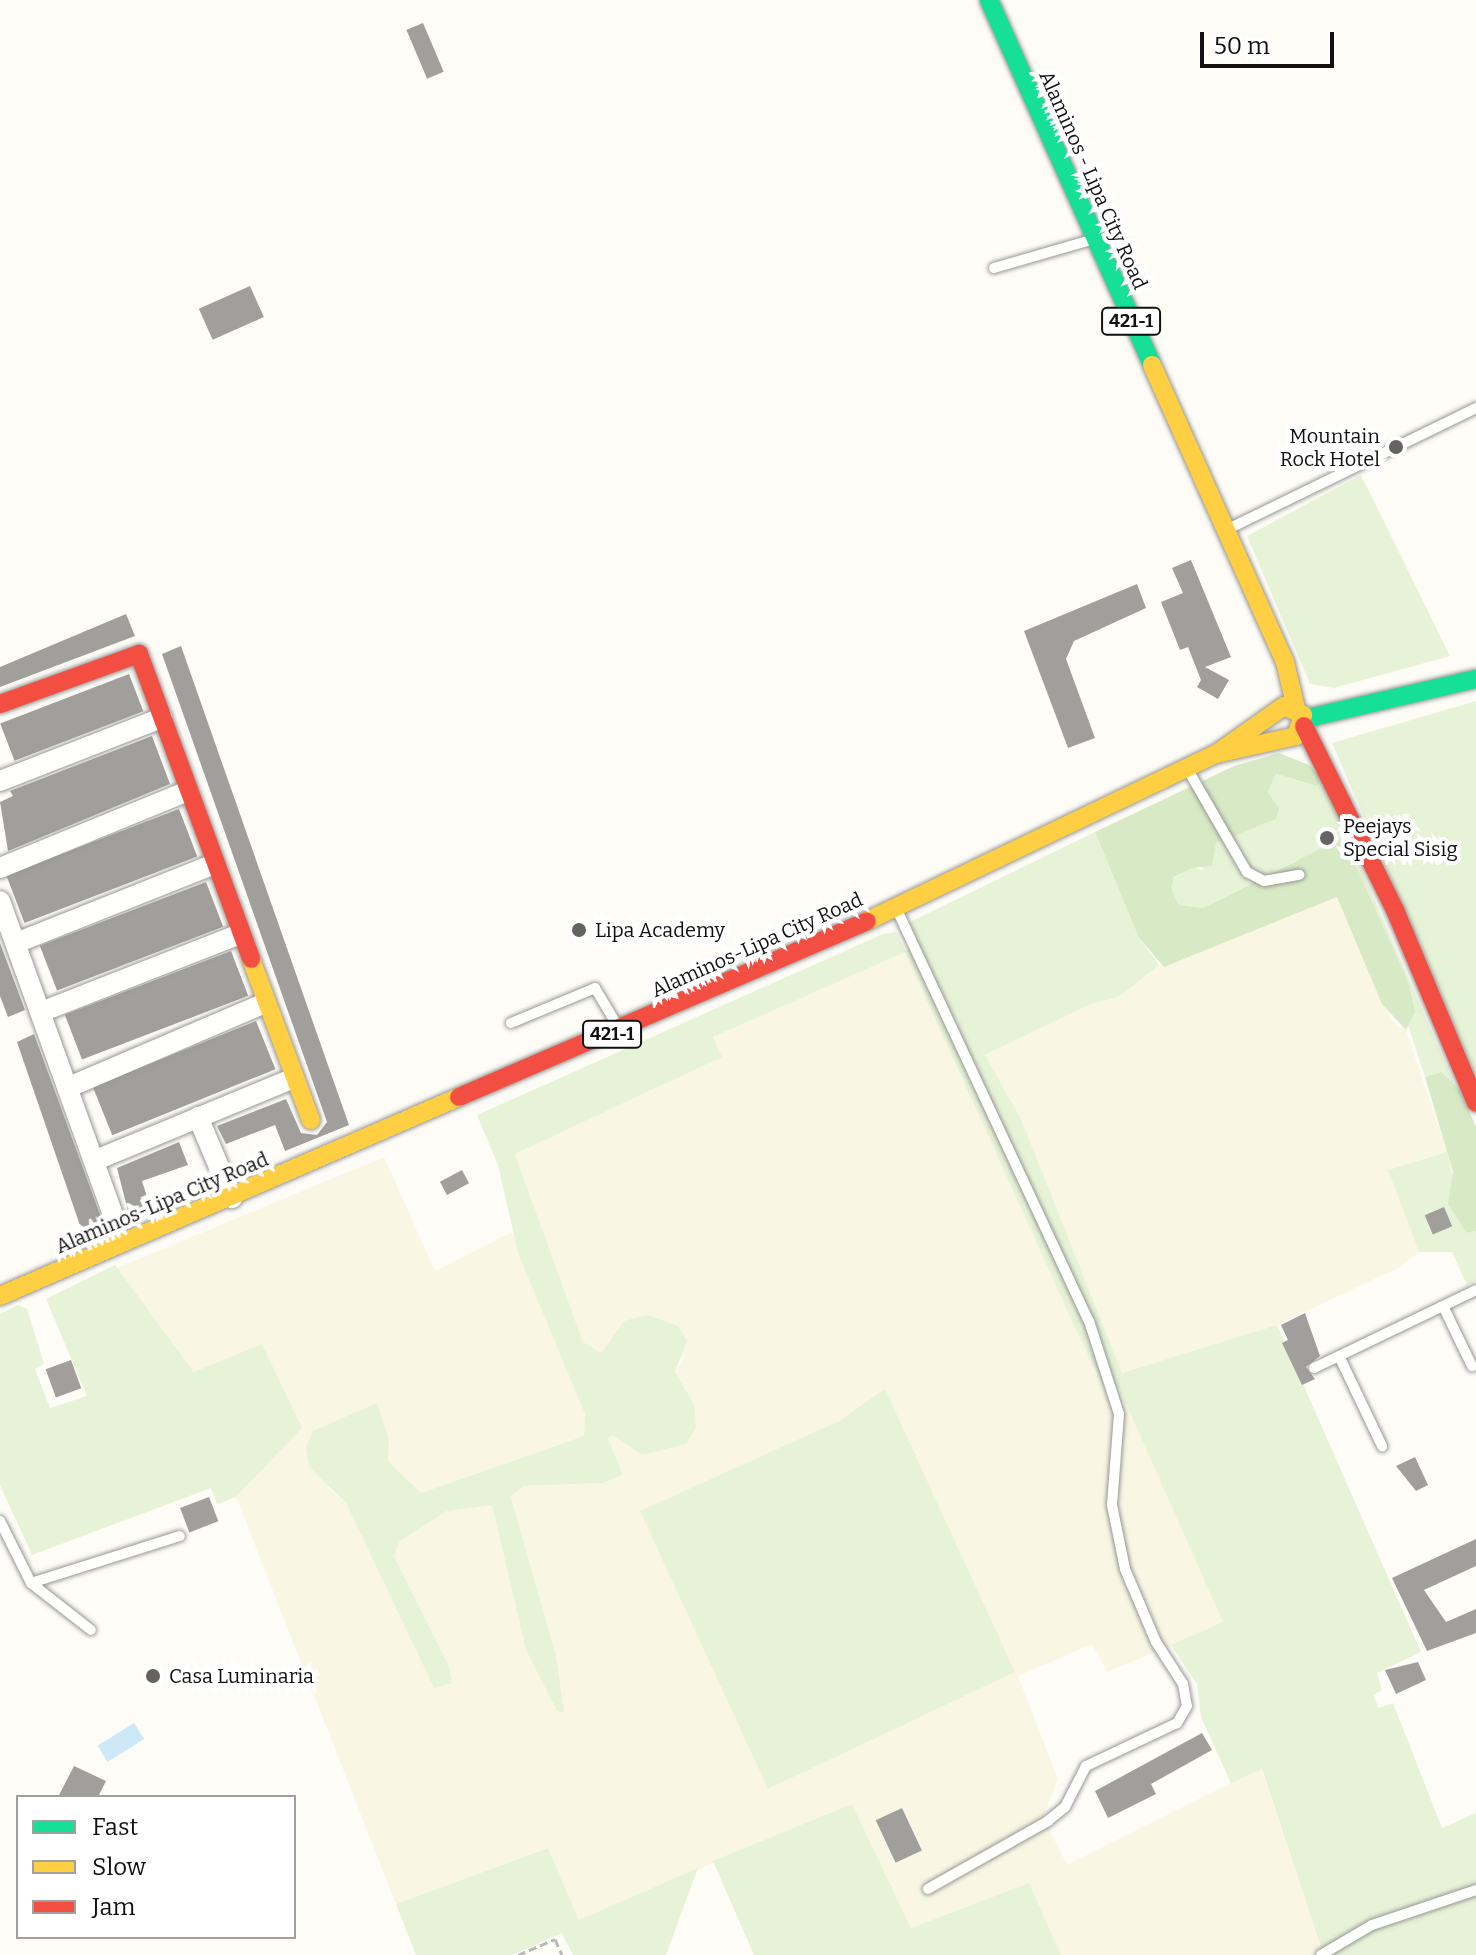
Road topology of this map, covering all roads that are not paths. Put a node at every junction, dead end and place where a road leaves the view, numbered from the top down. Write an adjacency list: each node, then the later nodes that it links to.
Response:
1 (989, 0): 2 (main road, Alaminos - Lipa City Road / 421-1)
2 (1097, 238): 3 (lane); 5 (main road, Alaminos - Lipa City Road / 421-1)
3 (994, 268)
4 (1476, 408): 5 (lane)
5 (1225, 531): 9 (main road, Alaminos - Lipa City Road / 421-1)
6 (1476, 679): 9 (main road, Alaminos-Lipa City Road)
7 (0, 704): 8 (main road)
8 (162, 718): 11 (street); 12 (main road)
9 (1290, 722): 10 (main road, Alaminos-Lipa City Road / 421-1); 26 (main road)
10 (1187, 769): 15 (lane); 17 (main road, Alaminos-Lipa City Road / 421-1)
11 (0, 781)
12 (188, 791): 13 (main road); 14 (street)
13 (215, 864): 18 (main road); 19 (street)
14 (0, 868)
15 (1299, 875)
16 (0, 901): 19 (street)
17 (896, 908): 23 (main road, Alaminos-Lipa City Road / 421-1); 43 (lane)
18 (240, 934): 20 (main road); 21 (street)
19 (16, 943): 21 (street)
20 (265, 1003): 24 (main road); 25 (street)
21 (41, 1012): 25 (street)
22 (511, 1023): 23 (lane)
23 (619, 1030): 30 (main road, Alaminos-Lipa City Road / 421-1)
24 (292, 1079): 27 (street); 28 (main road)
25 (69, 1087): 29 (street)
26 (1476, 1103)
27 (198, 1117): 29 (street); 30 (street)
28 (311, 1120)
29 (96, 1160): 31 (street)
30 (232, 1198): 33 (main road, Alaminos-Lipa City Road / 421-1)
31 (116, 1223)
32 (1476, 1290): 34 (lane)
33 (0, 1296)
34 (1443, 1306): 35 (lane); 36 (lane)
35 (1340, 1358): 37 (lane); 38 (lane)
36 (1472, 1366)
37 (1314, 1368)
38 (1382, 1446)
39 (0, 1521): 41 (lane)
40 (180, 1536): 41 (lane)
41 (31, 1583): 42 (lane)
42 (91, 1630)
43 (928, 1889)
44 (1476, 1890): 45 (lane)
45 (1321, 1955)

